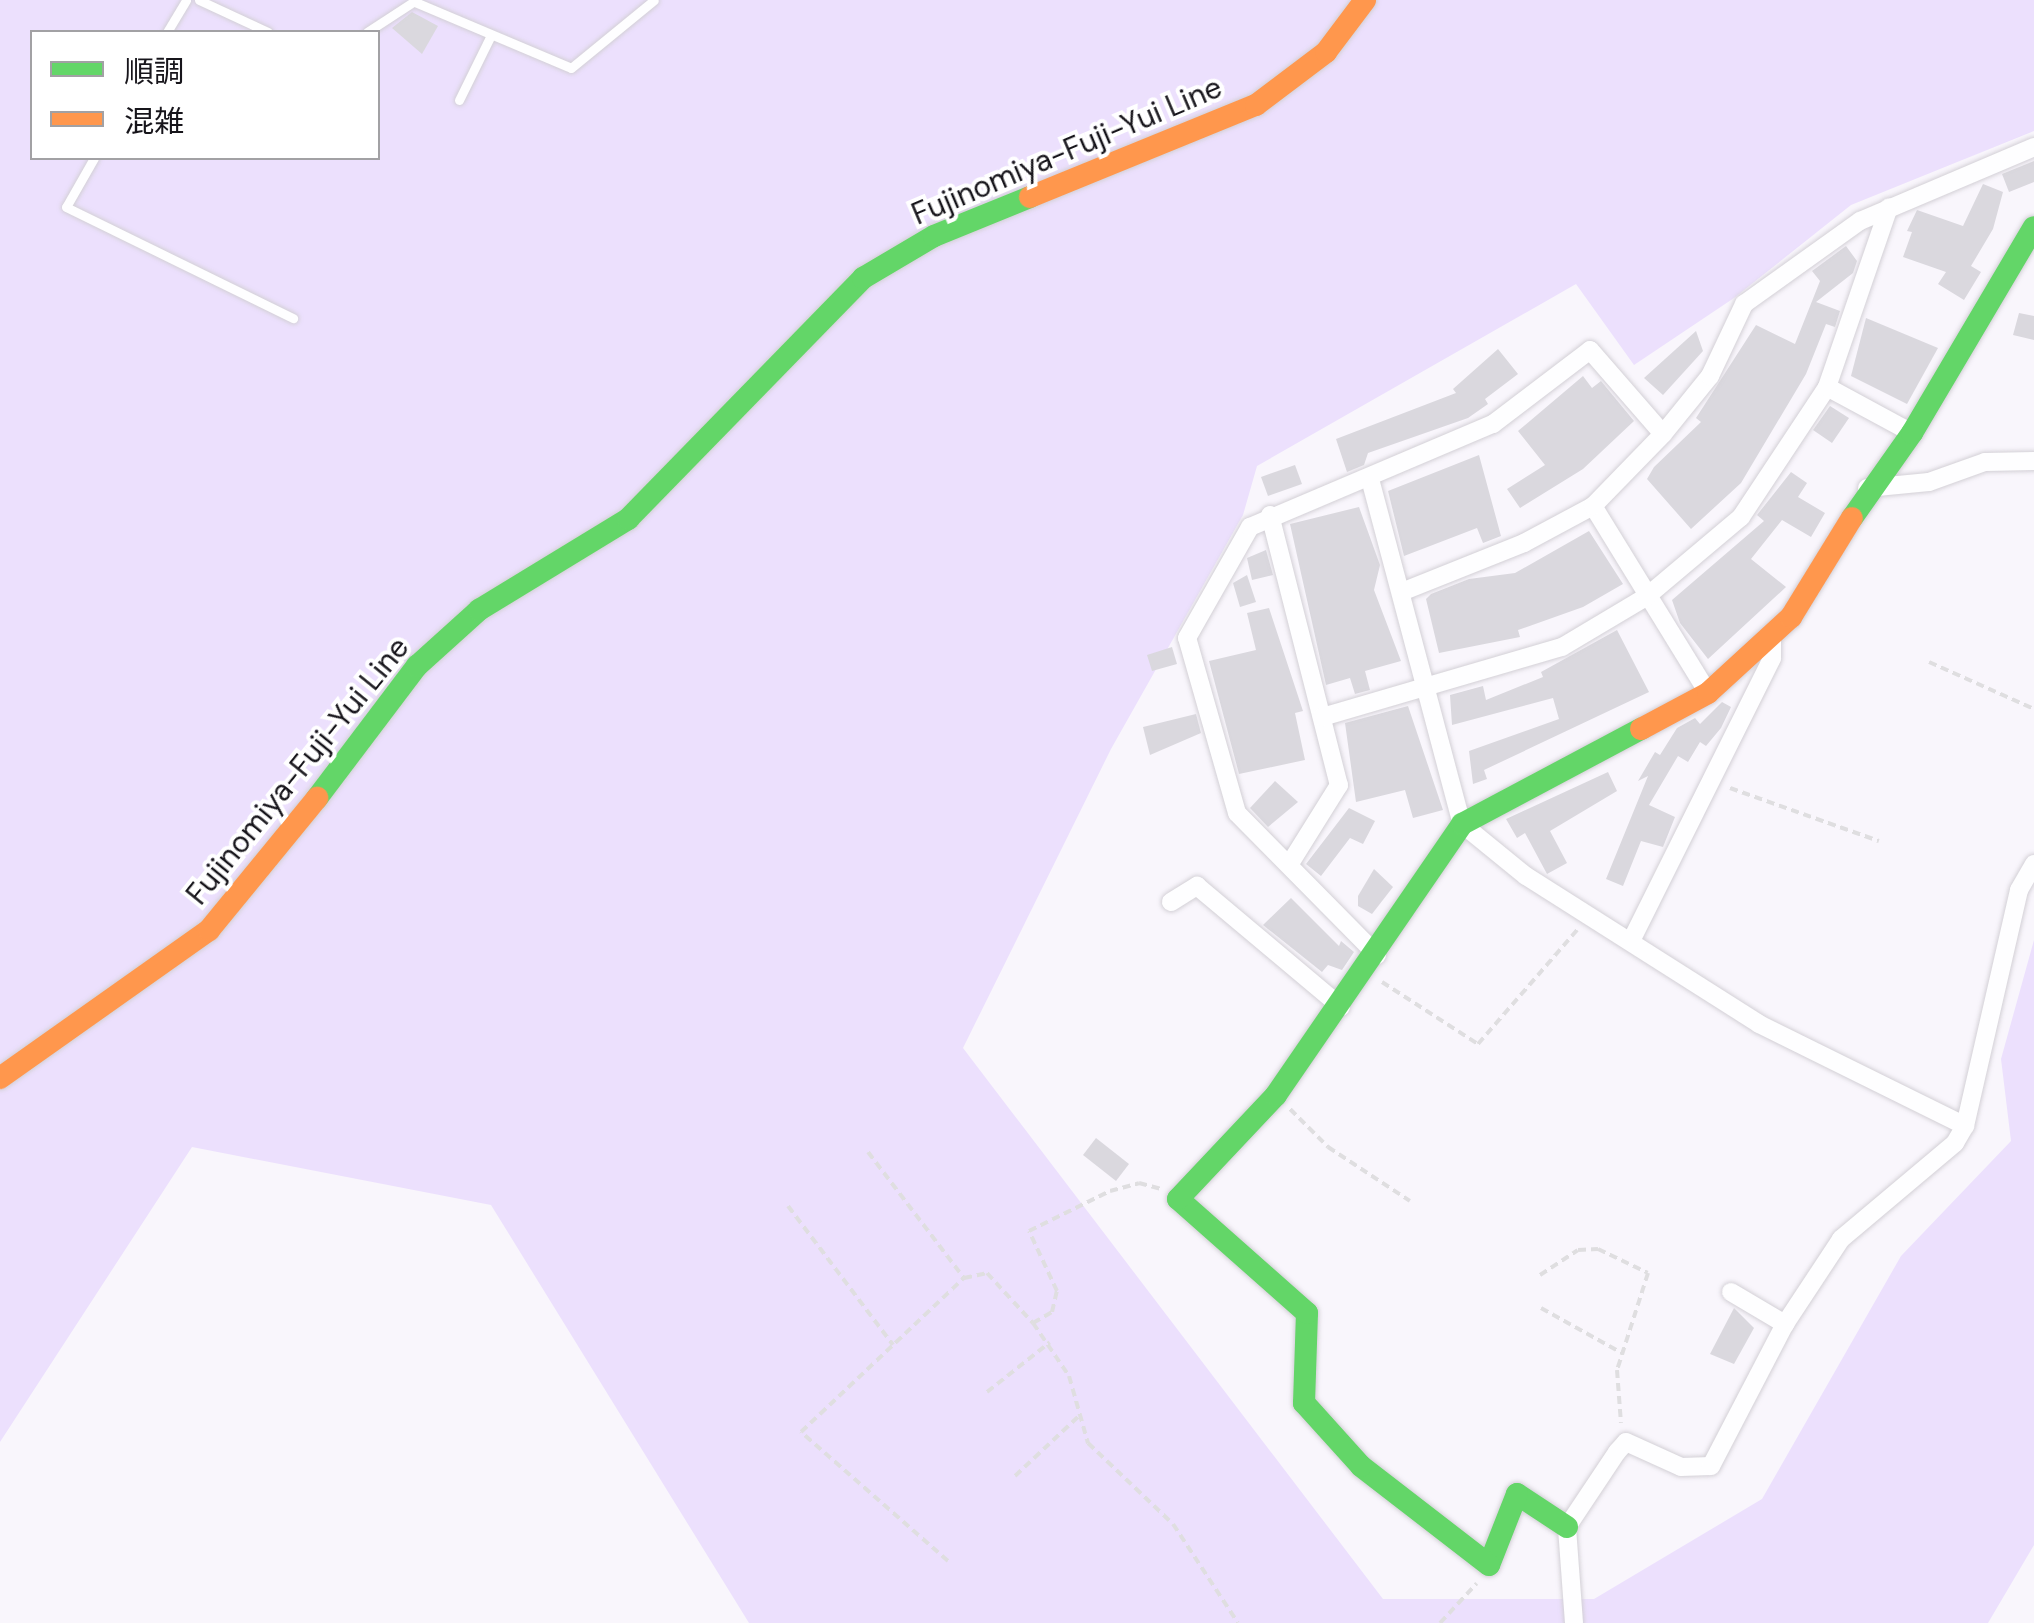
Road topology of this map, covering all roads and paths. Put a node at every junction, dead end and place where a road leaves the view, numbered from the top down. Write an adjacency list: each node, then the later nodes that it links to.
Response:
1 (186, 0): 6 (lane)
2 (200, 0): 7 (lane)
3 (654, 0): 9 (lane)
4 (1365, 0): 42 (street, Fujinomiya-Fuji-Yui Line)
5 (416, 1): 8 (lane); 9 (lane)
6 (168, 30)
7 (264, 30)
8 (370, 30)
9 (492, 35): 10 (lane)
10 (459, 100)
11 (2034, 147): 13 (street)
12 (93, 160): 15 (lane)
13 (1889, 208): 16 (street); 18 (street)
14 (2034, 227): 17 (street)
15 (293, 318)
16 (1826, 387): 17 (street); 25 (street)
17 (1912, 433): 21 (street)
18 (1663, 434): 20 (street); 22 (street)
19 (2034, 461): 21 (street)
20 (1370, 479): 23 (street); 24 (street)
21 (1867, 488): 26 (street)
22 (1593, 506): 24 (street); 25 (street)
23 (1270, 514): 31 (street); 36 (street)
24 (1404, 590): 28 (street)
25 (1646, 597): 28 (street); 29 (street)
26 (1772, 635): 29 (street); 32 (street)
27 (1929, 662): 30 (path)
28 (1427, 686): 31 (street); 33 (street)
29 (1708, 693): 33 (street)
30 (2034, 709)
31 (1322, 717): 36 (street)
32 (1707, 779): 34 (path); 39 (street)
33 (1462, 824): 38 (street); 40 (street)
34 (1878, 841)
35 (2034, 864): 44 (street)
36 (1289, 865): 40 (street)
37 (1170, 902): 41 (street)
38 (1589, 916): 39 (street); 40 (path)
39 (1632, 940): 44 (street)
40 (1372, 962): 41 (street)
41 (1341, 1007): 43 (street)
42 (0, 1078)
43 (1276, 1095): 46 (street); 47 (path)
44 (1965, 1126): 54 (street)
45 (868, 1152): 50 (path)
46 (1178, 1200): 53 (path); 64 (street)
47 (1410, 1201)
48 (788, 1206): 56 (path)
49 (1540, 1275): 57 (path)
50 (964, 1278): 53 (path); 56 (path)
51 (1731, 1292): 54 (street)
52 (1541, 1308): 57 (path)
53 (1033, 1323): 55 (path)
54 (1785, 1324): 60 (street)
55 (1050, 1342): 58 (path); 59 (path)
56 (893, 1344): 63 (path)
57 (1622, 1353): 60 (path)
58 (987, 1392)
59 (1078, 1416): 61 (path); 65 (path)
60 (1626, 1442): 62 (street)
61 (1015, 1476)
62 (1566, 1527): 64 (street); 67 (street)
63 (948, 1561)
64 (1488, 1564): 66 (path)
65 (1238, 1623)
66 (1440, 1623)
67 (1574, 1623)

